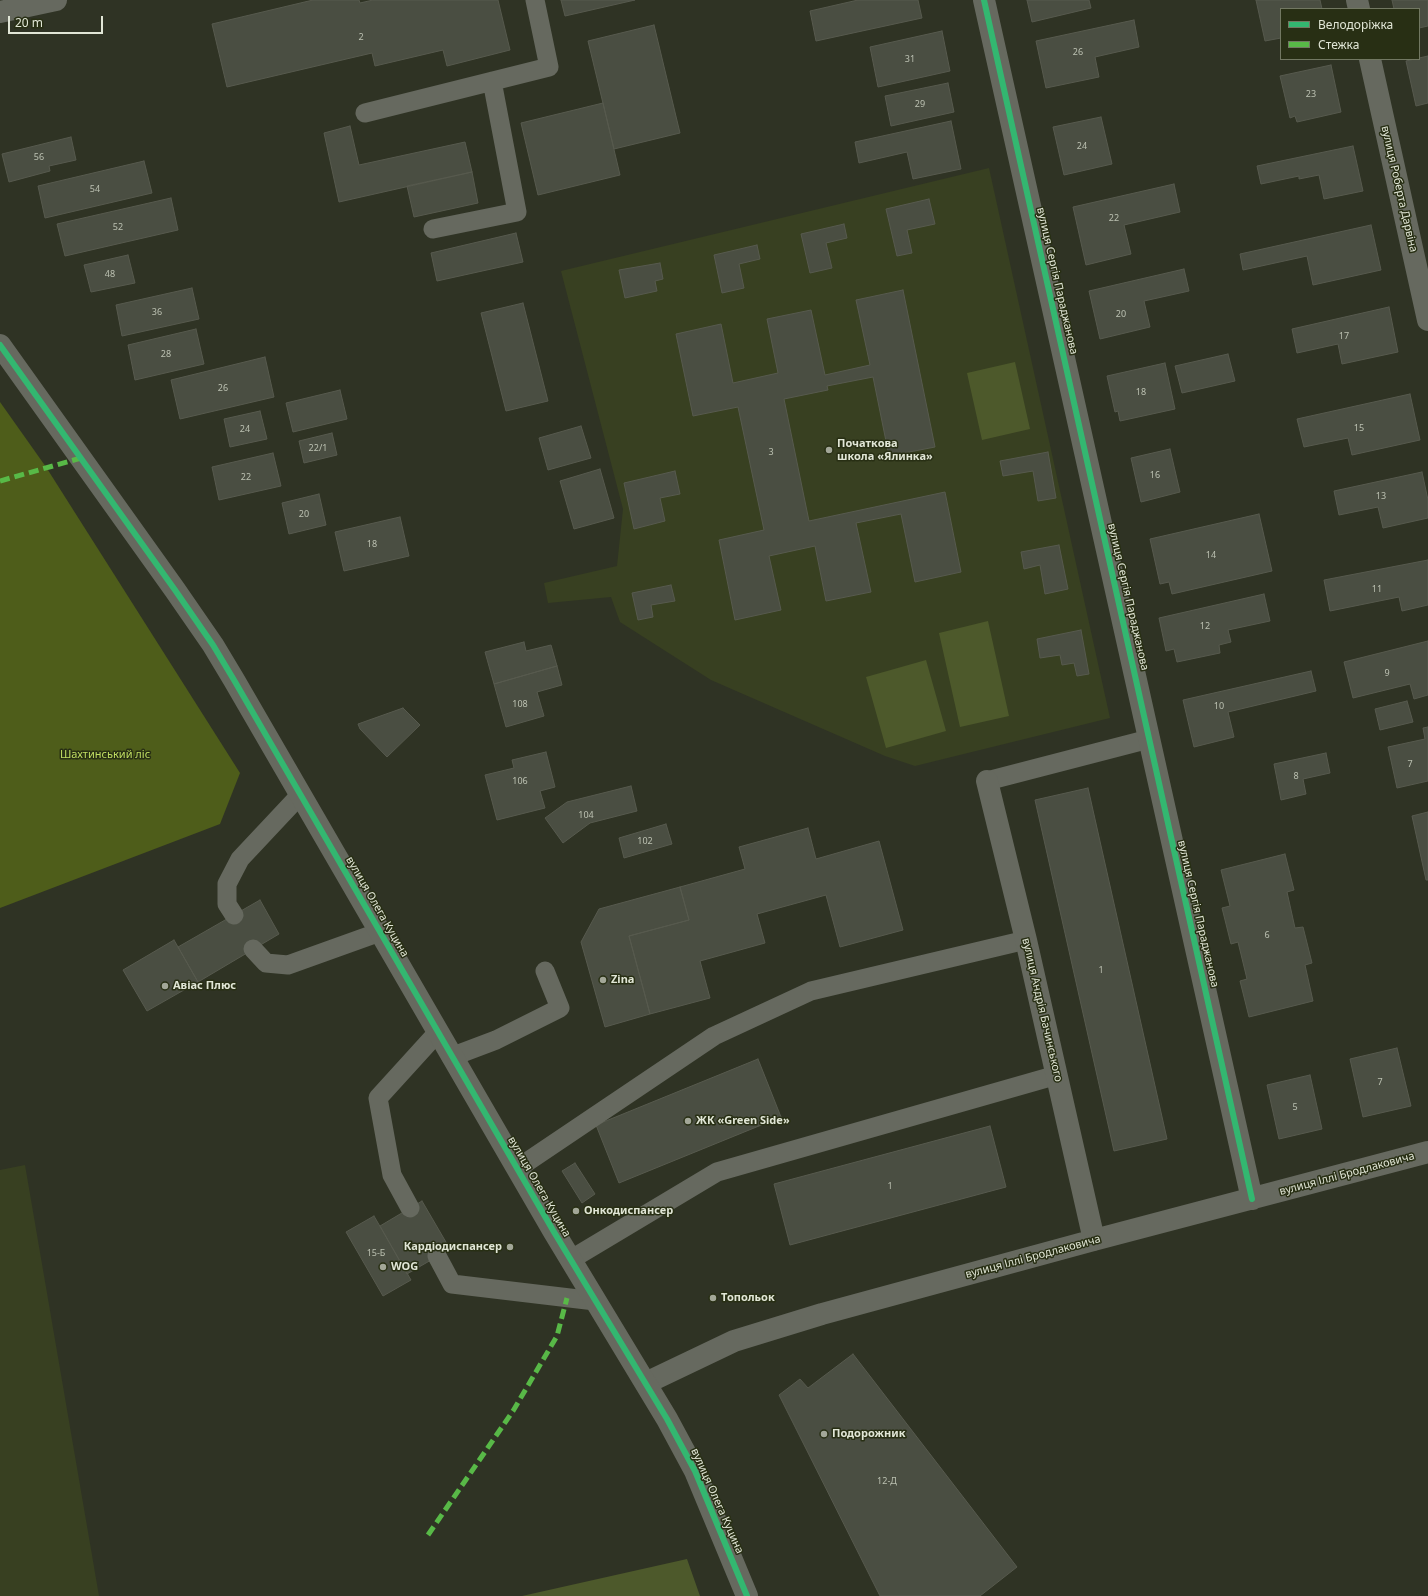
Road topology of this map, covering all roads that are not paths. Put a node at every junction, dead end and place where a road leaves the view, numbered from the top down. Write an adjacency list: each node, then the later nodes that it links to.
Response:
1 (56, 0): 4 (street)
2 (535, 0): 6 (lane)
3 (984, 0): 11 (street, вулиця Сергія Параджанова)
4 (0, 12)
5 (1370, 60): 9 (street, вулиця Роберта Дарвіна)
6 (492, 82): 7 (lane); 8 (lane)
7 (365, 113)
8 (434, 229)
9 (1428, 320)
10 (0, 345): 13 (street, вулиця Олега Куцина)
11 (1149, 739): 12 (lane); 24 (street, вулиця Сергія Параджанова)
12 (988, 781): 16 (street, вулиця Андрія Бачинського)
13 (301, 794): 14 (lane); 15 (street, вулиця Олега Куцина)
14 (234, 915)
15 (380, 932): 17 (lane); 19 (street, вулиця Олега Куцина)
16 (1026, 940): 21 (street, вулиця Андрія Бачинського); 23 (lane)
17 (253, 949)
18 (546, 971): 20 (lane)
19 (438, 1032): 20 (street, вулиця Олега Куцина); 25 (lane)
20 (451, 1057): 23 (street, вулиця Олега Куцина)
21 (1057, 1075): 26 (street, вулиця Андрія Бачинського); 28 (lane)
22 (1428, 1152): 24 (street, вулиця Іллі Бродлаковича)
23 (518, 1168): 28 (street, вулиця Олега Куцина)
24 (1252, 1199): 26 (street, вулиця Іллі Бродлаковича)
25 (410, 1208)
26 (1094, 1240): 30 (street, вулиця Іллі Бродлаковича)
27 (437, 1256): 29 (lane)
28 (570, 1260): 29 (street, вулиця Олега Куцина)
29 (595, 1301): 30 (street, вулиця Олега Куцина)
30 (646, 1383): 31 (street, вулиця Олега Куцина)
31 (747, 1596)

